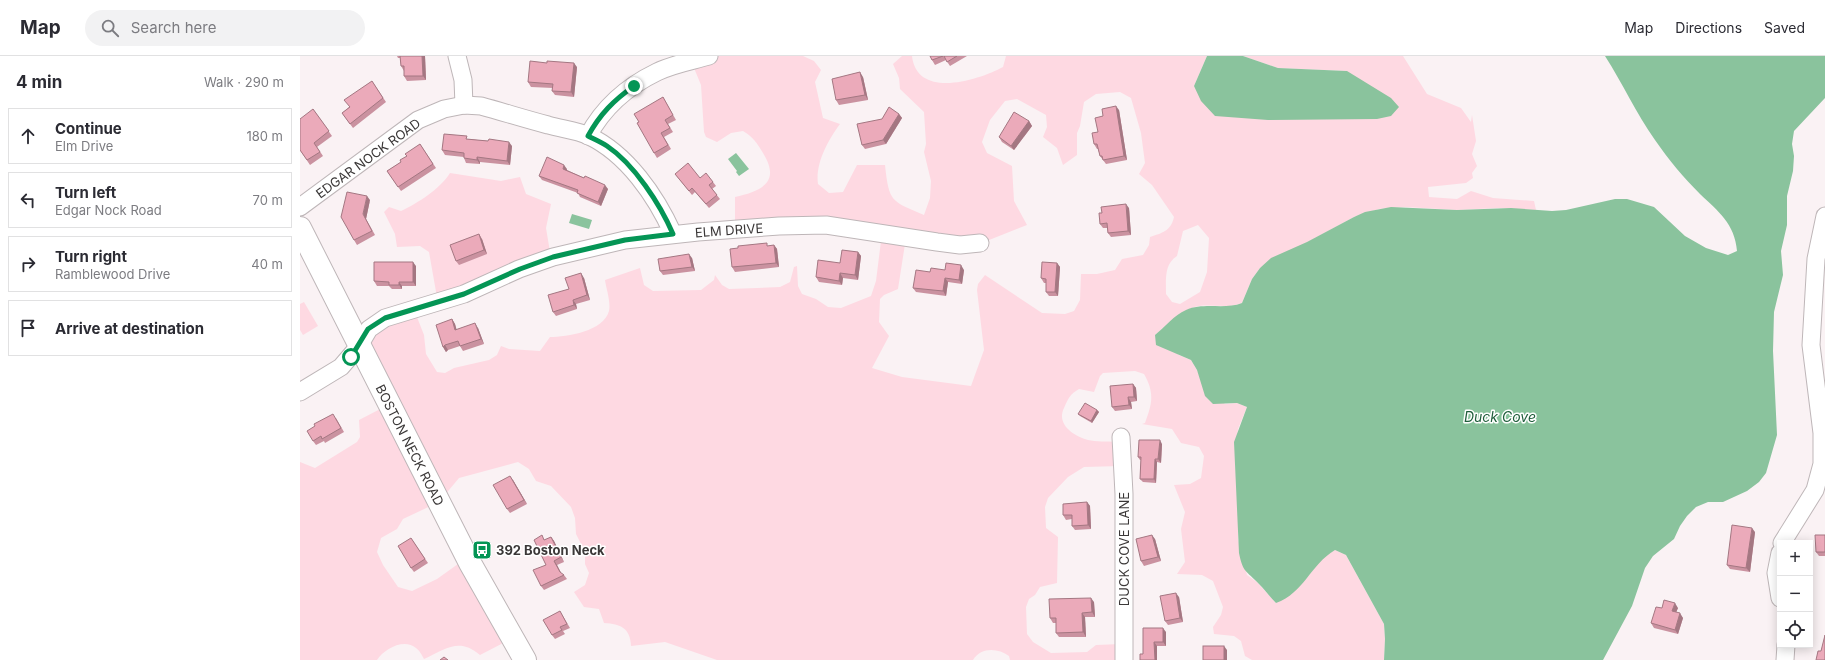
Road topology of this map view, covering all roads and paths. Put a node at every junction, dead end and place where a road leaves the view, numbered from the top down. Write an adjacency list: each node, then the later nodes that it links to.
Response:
1 (457, 56): 3 (street)
2 (709, 56): 4 (street)
3 (464, 105): 4 (street, EDGAR NOCK ROAD); 5 (street, EDGAR NOCK ROAD)
4 (588, 136): 8 (street, EDGAR NOCK ROAD)
5 (300, 207)
6 (1825, 216): 13 (street)
7 (300, 228): 10 (main road, BOSTON NECK ROAD)
8 (673, 234): 9 (street, ELM DRIVE); 10 (street, ELM DRIVE)
9 (980, 243)
10 (359, 346): 11 (street, ELM DRIVE); 17 (main road, BOSTON NECK ROAD)
11 (300, 392)
12 (1121, 437): 18 (street, DUCK COVE LANE)
13 (1784, 540)
14 (1777, 568): 15 (street)
15 (1777, 579)
16 (1786, 648): 19 (street)
17 (526, 660)
18 (1124, 660)
19 (1785, 660)

